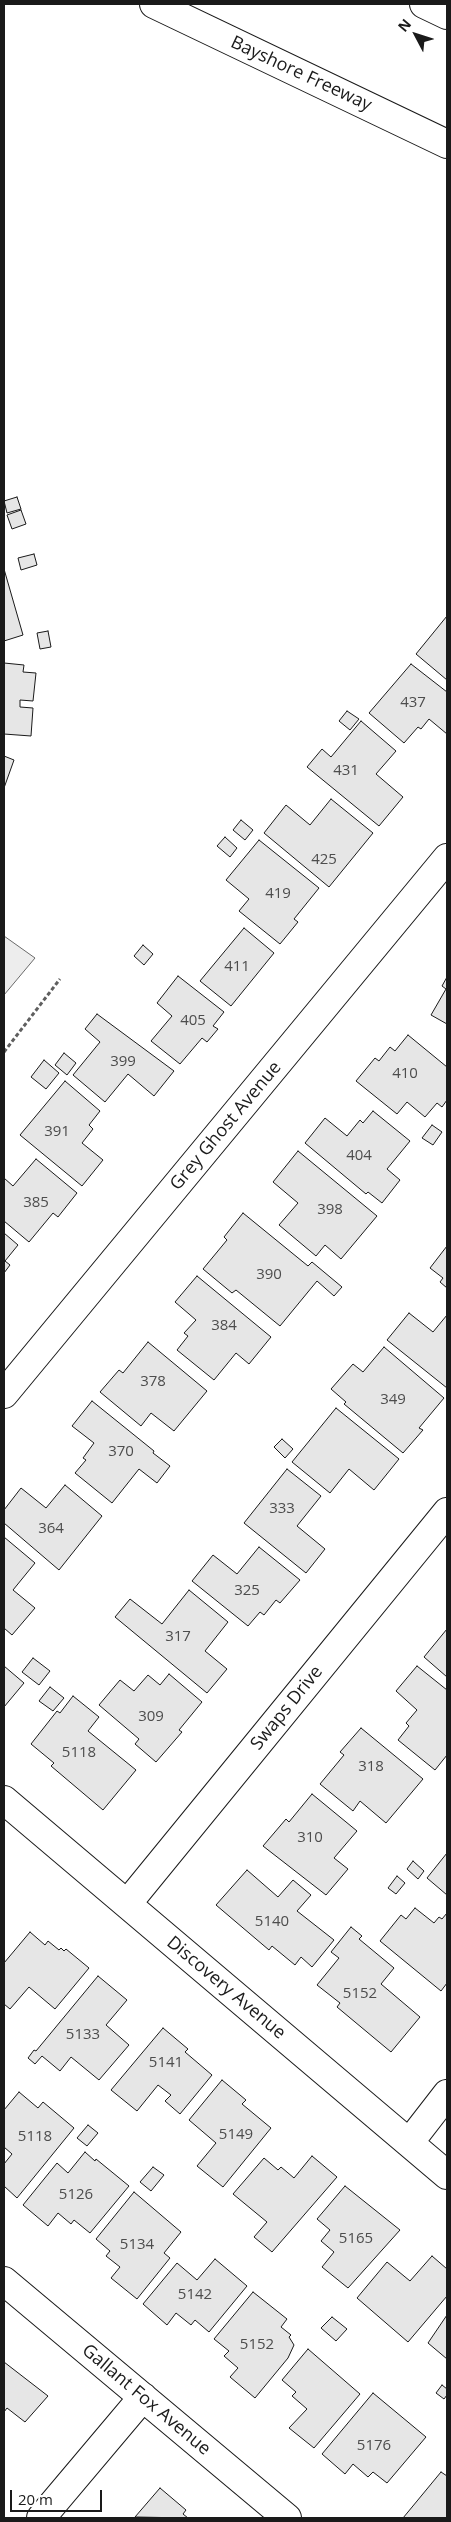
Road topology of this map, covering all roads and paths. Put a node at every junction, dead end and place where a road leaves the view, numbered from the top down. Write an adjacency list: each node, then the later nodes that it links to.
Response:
1 (154, 4): 4 (main road, Bayshore Freeway)
2 (424, 4): 3 (main road)
3 (447, 15)
4 (447, 144)
5 (447, 858): 8 (main road, Grey Ghost Avenue)
6 (60, 980): 7 (path)
7 (4, 1052)
8 (4, 1394)
9 (447, 1512): 11 (main road, Swaps Drive)
10 (4, 1800): 11 (main road, Discovery Avenue)
11 (128, 1904): 13 (main road, Discovery Avenue)
12 (447, 2094): 13 (main road)
13 (409, 2143): 14 (main road, Discovery Avenue)
14 (447, 2175)
15 (4, 2282): 16 (main road, Gallant Fox Avenue)
16 (142, 2397): 17 (main road); 18 (main road, Gallant Fox Avenue)
17 (41, 2518)
18 (287, 2518)

